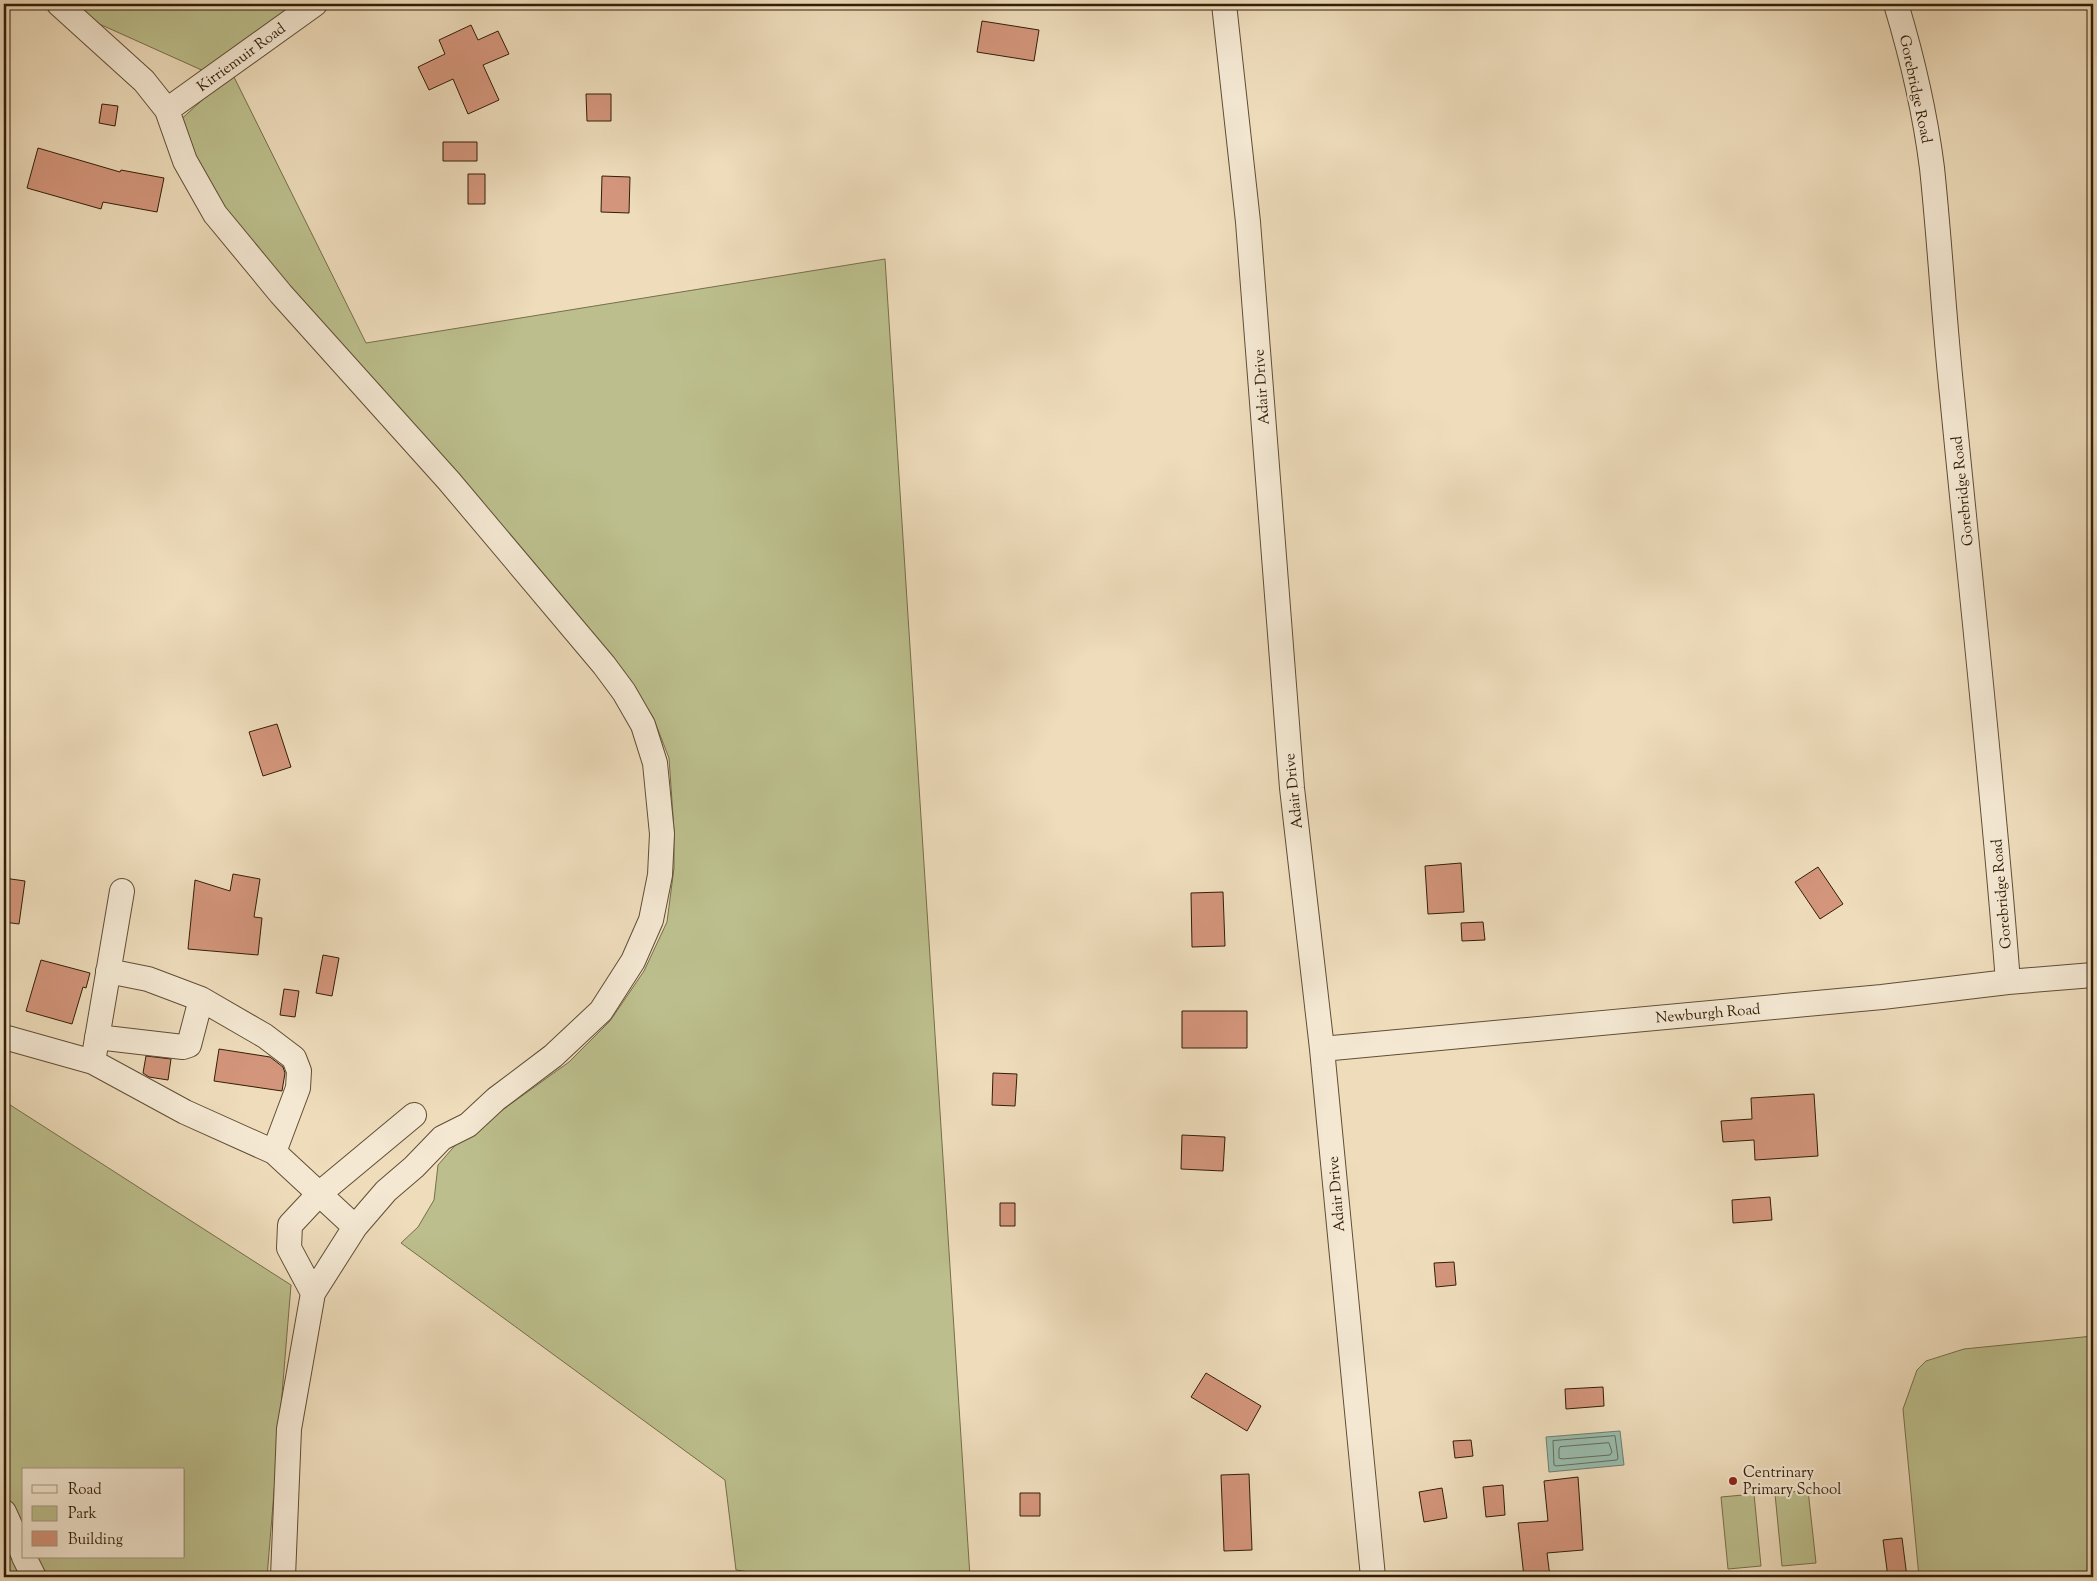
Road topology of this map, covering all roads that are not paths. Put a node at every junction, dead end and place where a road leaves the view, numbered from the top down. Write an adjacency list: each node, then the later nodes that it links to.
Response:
1 (59, 4): 5 (street)
2 (315, 4): 5 (street, Kirriemuir Road)
3 (1224, 4): 13 (street, Adair Drive)
4 (1896, 4): 9 (street, Gorebridge Road)
5 (167, 110): 18 (street)
6 (122, 891): 7 (street)
7 (108, 971): 10 (street); 12 (street)
8 (2093, 975): 9 (street, Newburgh Road)
9 (2008, 982): 13 (street, Newburgh Road)
10 (201, 1000): 12 (street); 16 (street)
11 (4, 1037): 14 (street)
12 (97, 1038): 14 (street)
13 (1322, 1049): 25 (street, Adair Drive)
14 (93, 1062): 16 (street)
15 (414, 1114): 17 (street)
16 (274, 1152): 17 (street)
17 (319, 1194): 18 (street); 19 (street)
18 (355, 1227): 19 (street)
19 (313, 1293): 24 (street)
20 (4, 1512): 21 (street)
21 (22, 1552)
22 (25, 1558): 23 (street)
23 (34, 1577)
24 (283, 1577)
25 (1373, 1577)

